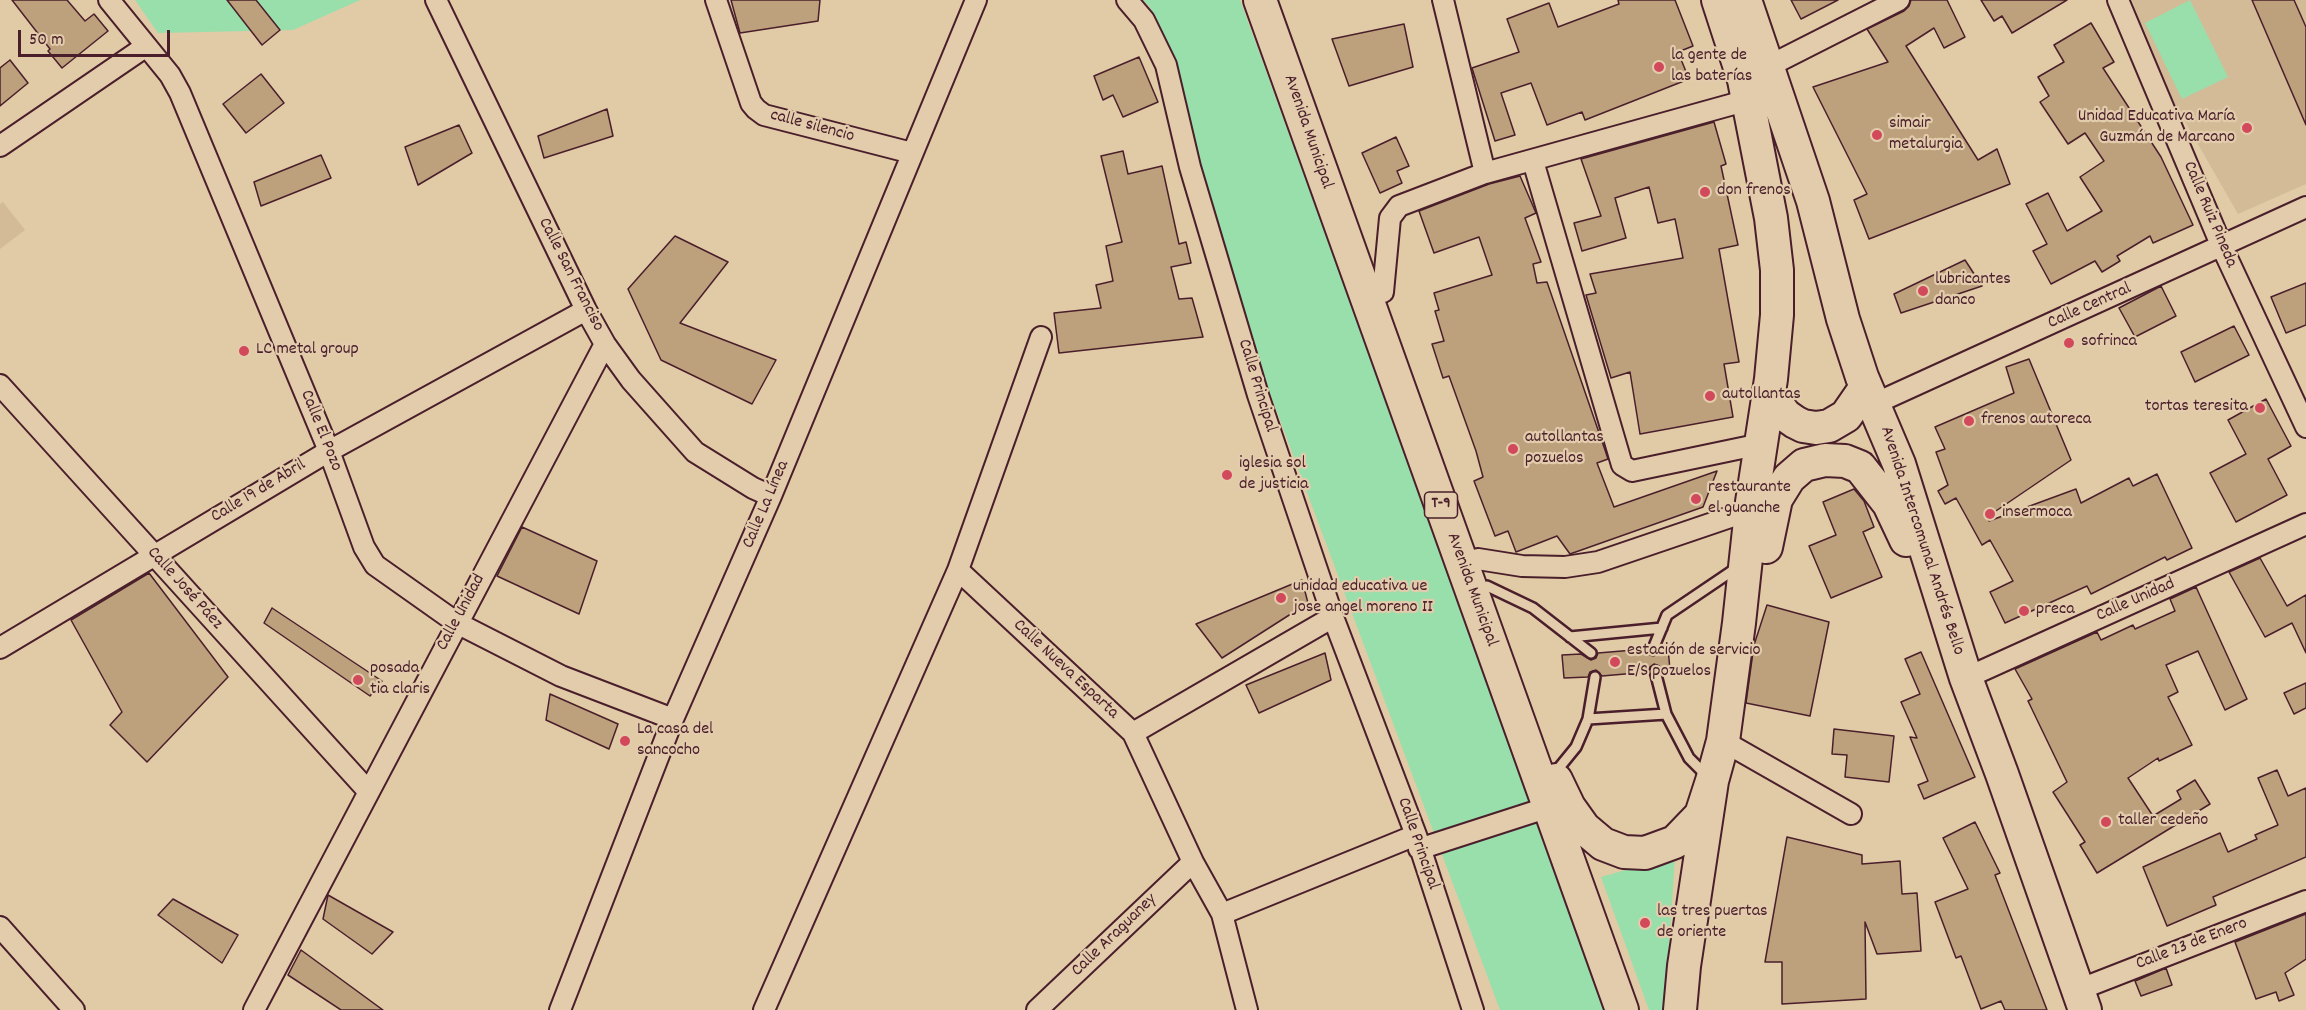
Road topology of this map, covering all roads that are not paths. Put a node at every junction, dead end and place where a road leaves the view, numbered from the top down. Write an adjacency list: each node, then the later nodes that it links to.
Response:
1 (109, 0): 13 (street, Calle El Pozo)
2 (436, 0): 23 (street, Calle San Franciso)
3 (716, 0): 17 (street, calle silencio)
4 (976, 0): 17 (street, Calle La Línea)
5 (1127, 0): 39 (street, Calle Principal)
6 (1260, 0): 58 (highway, Avenida Municipal / T-9)
7 (1274, 0): 22 (highway, Avenida Municipal / T-9)
8 (1443, 0): 19 (street)
9 (1718, 0): 15 (highway, T-9)
10 (1745, 0): 14 (highway, Avenida Intercomunal Andrés Bello / T-9)
11 (1899, 0): 14 (street)
12 (2118, 0): 21 (street, Calle Ruiz Pineda)
13 (145, 46): 16 (street); 31 (street, Calle El Pozo)
14 (1767, 67): 28 (highway, Avenida Intercomunal Andrés Bello / T-9)
15 (1748, 100): 18 (street); 27 (highway, T-9)
16 (0, 146)
17 (912, 153): 32 (street, Calle La Línea)
18 (1533, 161): 19 (street); 30 (street)
19 (1485, 173): 22 (street)
20 (2306, 207): 21 (street, Calle Central)
21 (2222, 247): 28 (street, Calle Central); 29 (street, Calle Ruiz Pineda)
22 (1383, 292): 38 (highway, Avenida Municipal / T-9)
23 (586, 310): 25 (street, Calle San Franciso); 31 (street, Calle 19 de Abril)
24 (1041, 337): 37 (street)
25 (605, 344): 32 (street, Calle San Franciso); 41 (street, Calle Unidad)
26 (0, 385): 35 (street, Calle José Páez)
27 (1769, 393): 28 (highway); 30 (highway, T-9)
28 (1870, 396): 49 (highway, Avenida Intercomunal Andrés Bello / T-9)
29 (2306, 427)
30 (1761, 444): 33 (highway, T-9)
31 (329, 451): 35 (street, Calle 19 de Abril); 41 (street, Calle El Pozo)
32 (771, 496): 51 (street, Calle La Línea)
33 (1751, 510): 36 (highway, T-9); 38 (street)
34 (2306, 524): 49 (street, Calle Unidad)
35 (153, 554): 44 (street, Calle 19 de Abril); 57 (street, Calle José Páez)
36 (1746, 563): 40 (highway, T-9); 42 (lane)
37 (958, 570): 53 (street, Calle Nueva Esparta); 69 (street)
38 (1482, 572): 43 (lane); 55 (highway, Avenida Municipal / T-9)
39 (1333, 617): 53 (street); 60 (street, Calle Principal)
40 (1739, 622): 49 (highway, T-9); 54 (highway, T-9)
41 (457, 623): 51 (street, Calle El Pozo); 57 (street, Calle Unidad)
42 (1662, 628): 43 (lane); 45 (lane)
43 (1570, 637): 46 (lane)
44 (0, 648)
45 (1653, 649)
46 (1591, 653)
47 (1655, 671): 50 (lane)
48 (1595, 677): 52 (lane)
49 (1966, 678): 65 (highway, Avenida Intercomunal Andrés Bello / T-9)
50 (1666, 714): 52 (lane); 56 (lane)
51 (673, 719): 68 (street, Calle La Línea)
52 (1588, 719): 55 (lane)
53 (1133, 733): 61 (street, Calle Nueva Esparta)
54 (1723, 741): 56 (highway, T-9); 59 (street)
55 (1554, 774): 56 (highway, Avenida Municipal / T-9)
56 (1712, 781): 74 (highway, T-9)
57 (369, 792): 67 (street, Calle Unidad)
58 (1549, 807): 60 (street); 73 (highway, Avenida Municipal / T-9)
59 (1851, 814)
60 (1418, 842): 63 (street); 72 (street, Calle Principal)
61 (1193, 862): 63 (street, Calle Nueva Esparta); 70 (street, Calle Araguaney)
62 (2306, 901): 65 (street, Calle 23 de Enero)
63 (1222, 914): 71 (street, Calle Nueva Esparta)
64 (0, 927): 66 (street)
65 (2082, 1000)
66 (74, 1010)
67 (254, 1010)
68 (560, 1010)
69 (764, 1010)
70 (1037, 1010)
71 (1247, 1010)
72 (1473, 1010)
73 (1622, 1010)
74 (1680, 1010)

